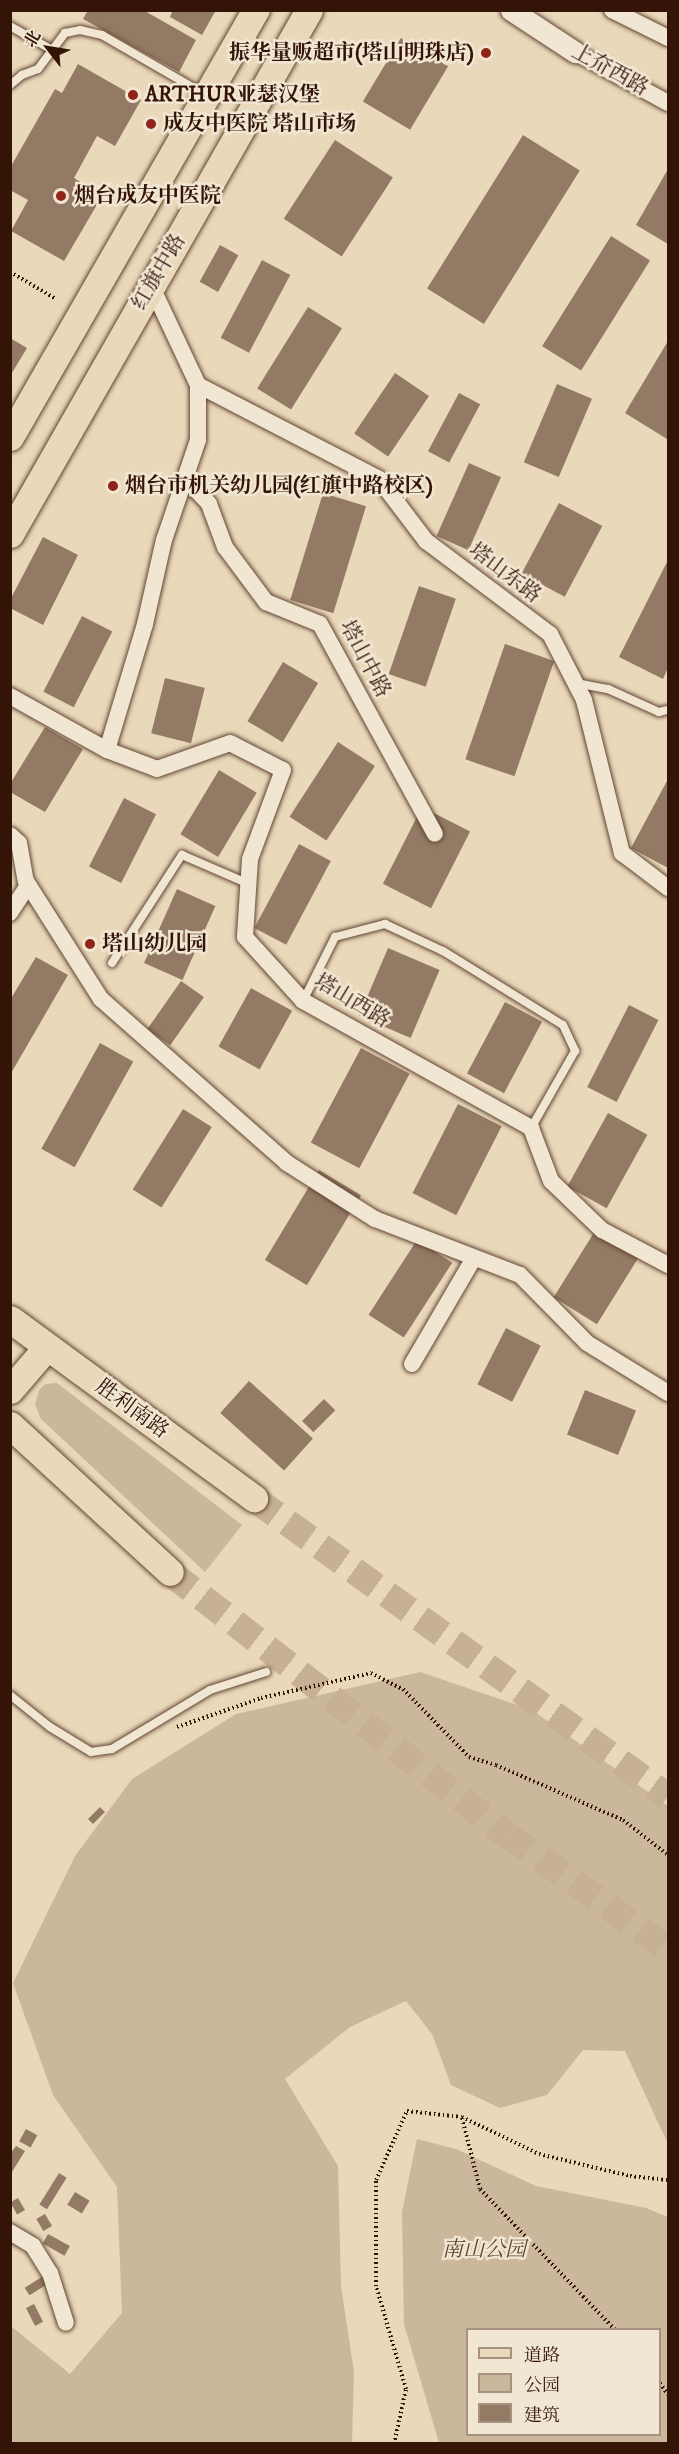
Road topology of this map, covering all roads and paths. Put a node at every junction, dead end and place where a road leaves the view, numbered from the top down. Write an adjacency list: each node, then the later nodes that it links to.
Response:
1 (256, 10): 12 (main road)
2 (309, 10): 15 (main road, 红旗中路)
3 (493, 10): 7 (street, 上夼西路)
4 (511, 10): 7 (street, 上夼西路)
5 (612, 10): 8 (street)
6 (10, 26): 9 (lane)
7 (552, 38): 10 (street, 上夼西路)
8 (669, 38)
9 (52, 50): 11 (lane); 12 (lane)
10 (575, 52): 13 (street, 上夼西路)
11 (10, 85)
12 (207, 96): 18 (main road)
13 (669, 103)
14 (10, 272): 16 (path)
15 (151, 285): 17 (street); 20 (main road, 红旗中路)
16 (56, 299)
17 (198, 385): 19 (street); 21 (street, 塔山东路)
18 (10, 436)
19 (186, 479): 24 (street); 25 (street, 塔山中路)
20 (10, 534)
21 (576, 683): 23 (lane); 29 (street, 塔山东路)
22 (10, 696): 24 (street, 塔山西路)
23 (669, 710)
24 (107, 750): 27 (street, 塔山西路)
25 (435, 834)
26 (10, 835): 28 (street)
27 (249, 884): 31 (lane); 32 (street, 塔山西路)
28 (28, 885): 30 (street); 34 (street)
29 (669, 888)
30 (10, 913)
31 (112, 963)
32 (303, 1001): 33 (street, 塔山西路); 33 (lane)
33 (531, 1128): 35 (street)
34 (474, 1258): 38 (street); 40 (street)
35 (669, 1265)
36 (10, 1319): 37 (main road, 胜利南路)
37 (47, 1347): 39 (main road); 42 (main road, 胜利南路)
38 (412, 1364)
39 (10, 1390)
40 (669, 1393)
41 (10, 1425): 43 (main road)
42 (254, 1498)
43 (170, 1572)
44 (266, 1672): 46 (lane)
45 (10, 1695): 46 (lane)
46 (140, 1731): 47 (path)
47 (669, 1855)
48 (462, 2117): 49 (path); 52 (path); 53 (path)
49 (669, 2180)
50 (10, 2232): 51 (street)
51 (66, 2323)
52 (613, 2328)
53 (394, 2444)

